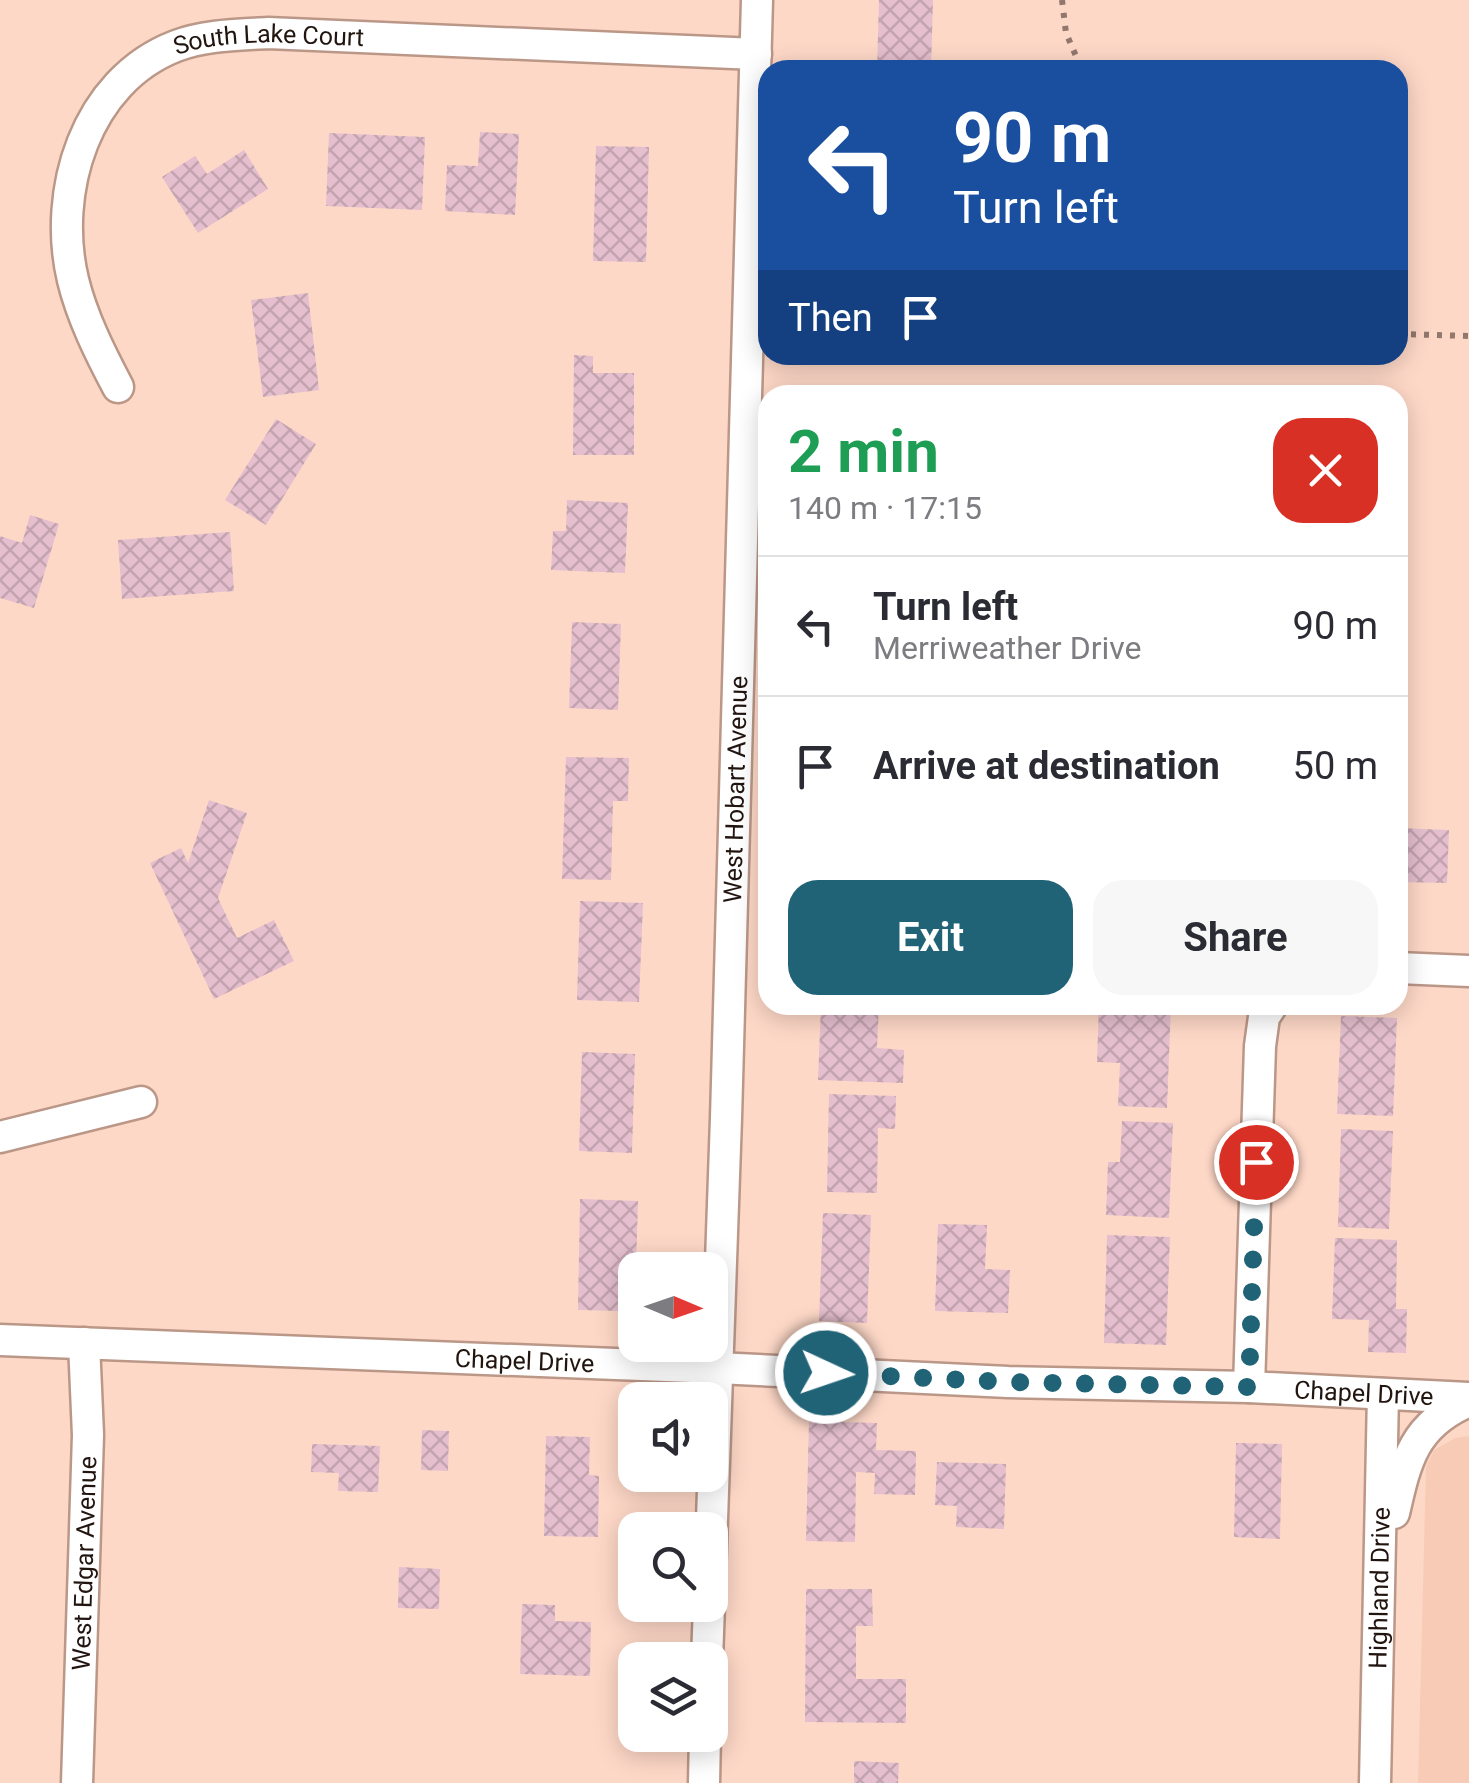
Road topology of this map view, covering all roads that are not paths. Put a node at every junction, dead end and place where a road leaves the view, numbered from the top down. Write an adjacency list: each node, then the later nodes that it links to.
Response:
1 (757, 0): 2 (street, West Hobart Avenue)
2 (756, 54): 3 (street, South Lake Court); 11 (street, West Hobart Avenue)
3 (118, 386)
4 (1408, 968): 5 (street)
5 (1469, 971)
6 (1266, 1015): 12 (street)
7 (141, 1102): 8 (street)
8 (0, 1138)
9 (0, 1340): 10 (street, Chapel Drive)
10 (84, 1343): 11 (street, Chapel Drive); 18 (street, West Edgar Avenue)
11 (716, 1368): 12 (street, Chapel Drive); 15 (street, West Hobart Avenue)
12 (1249, 1387): 13 (street, Chapel Drive)
13 (1382, 1394): 14 (street, Chapel Drive); 16 (street, Highland Drive)
14 (1469, 1399): 16 (street)
15 (712, 1512)
16 (1380, 1575): 20 (street, Highland Drive)
17 (705, 1752): 19 (street)
18 (77, 1783)
19 (704, 1783)
20 (1374, 1783)

